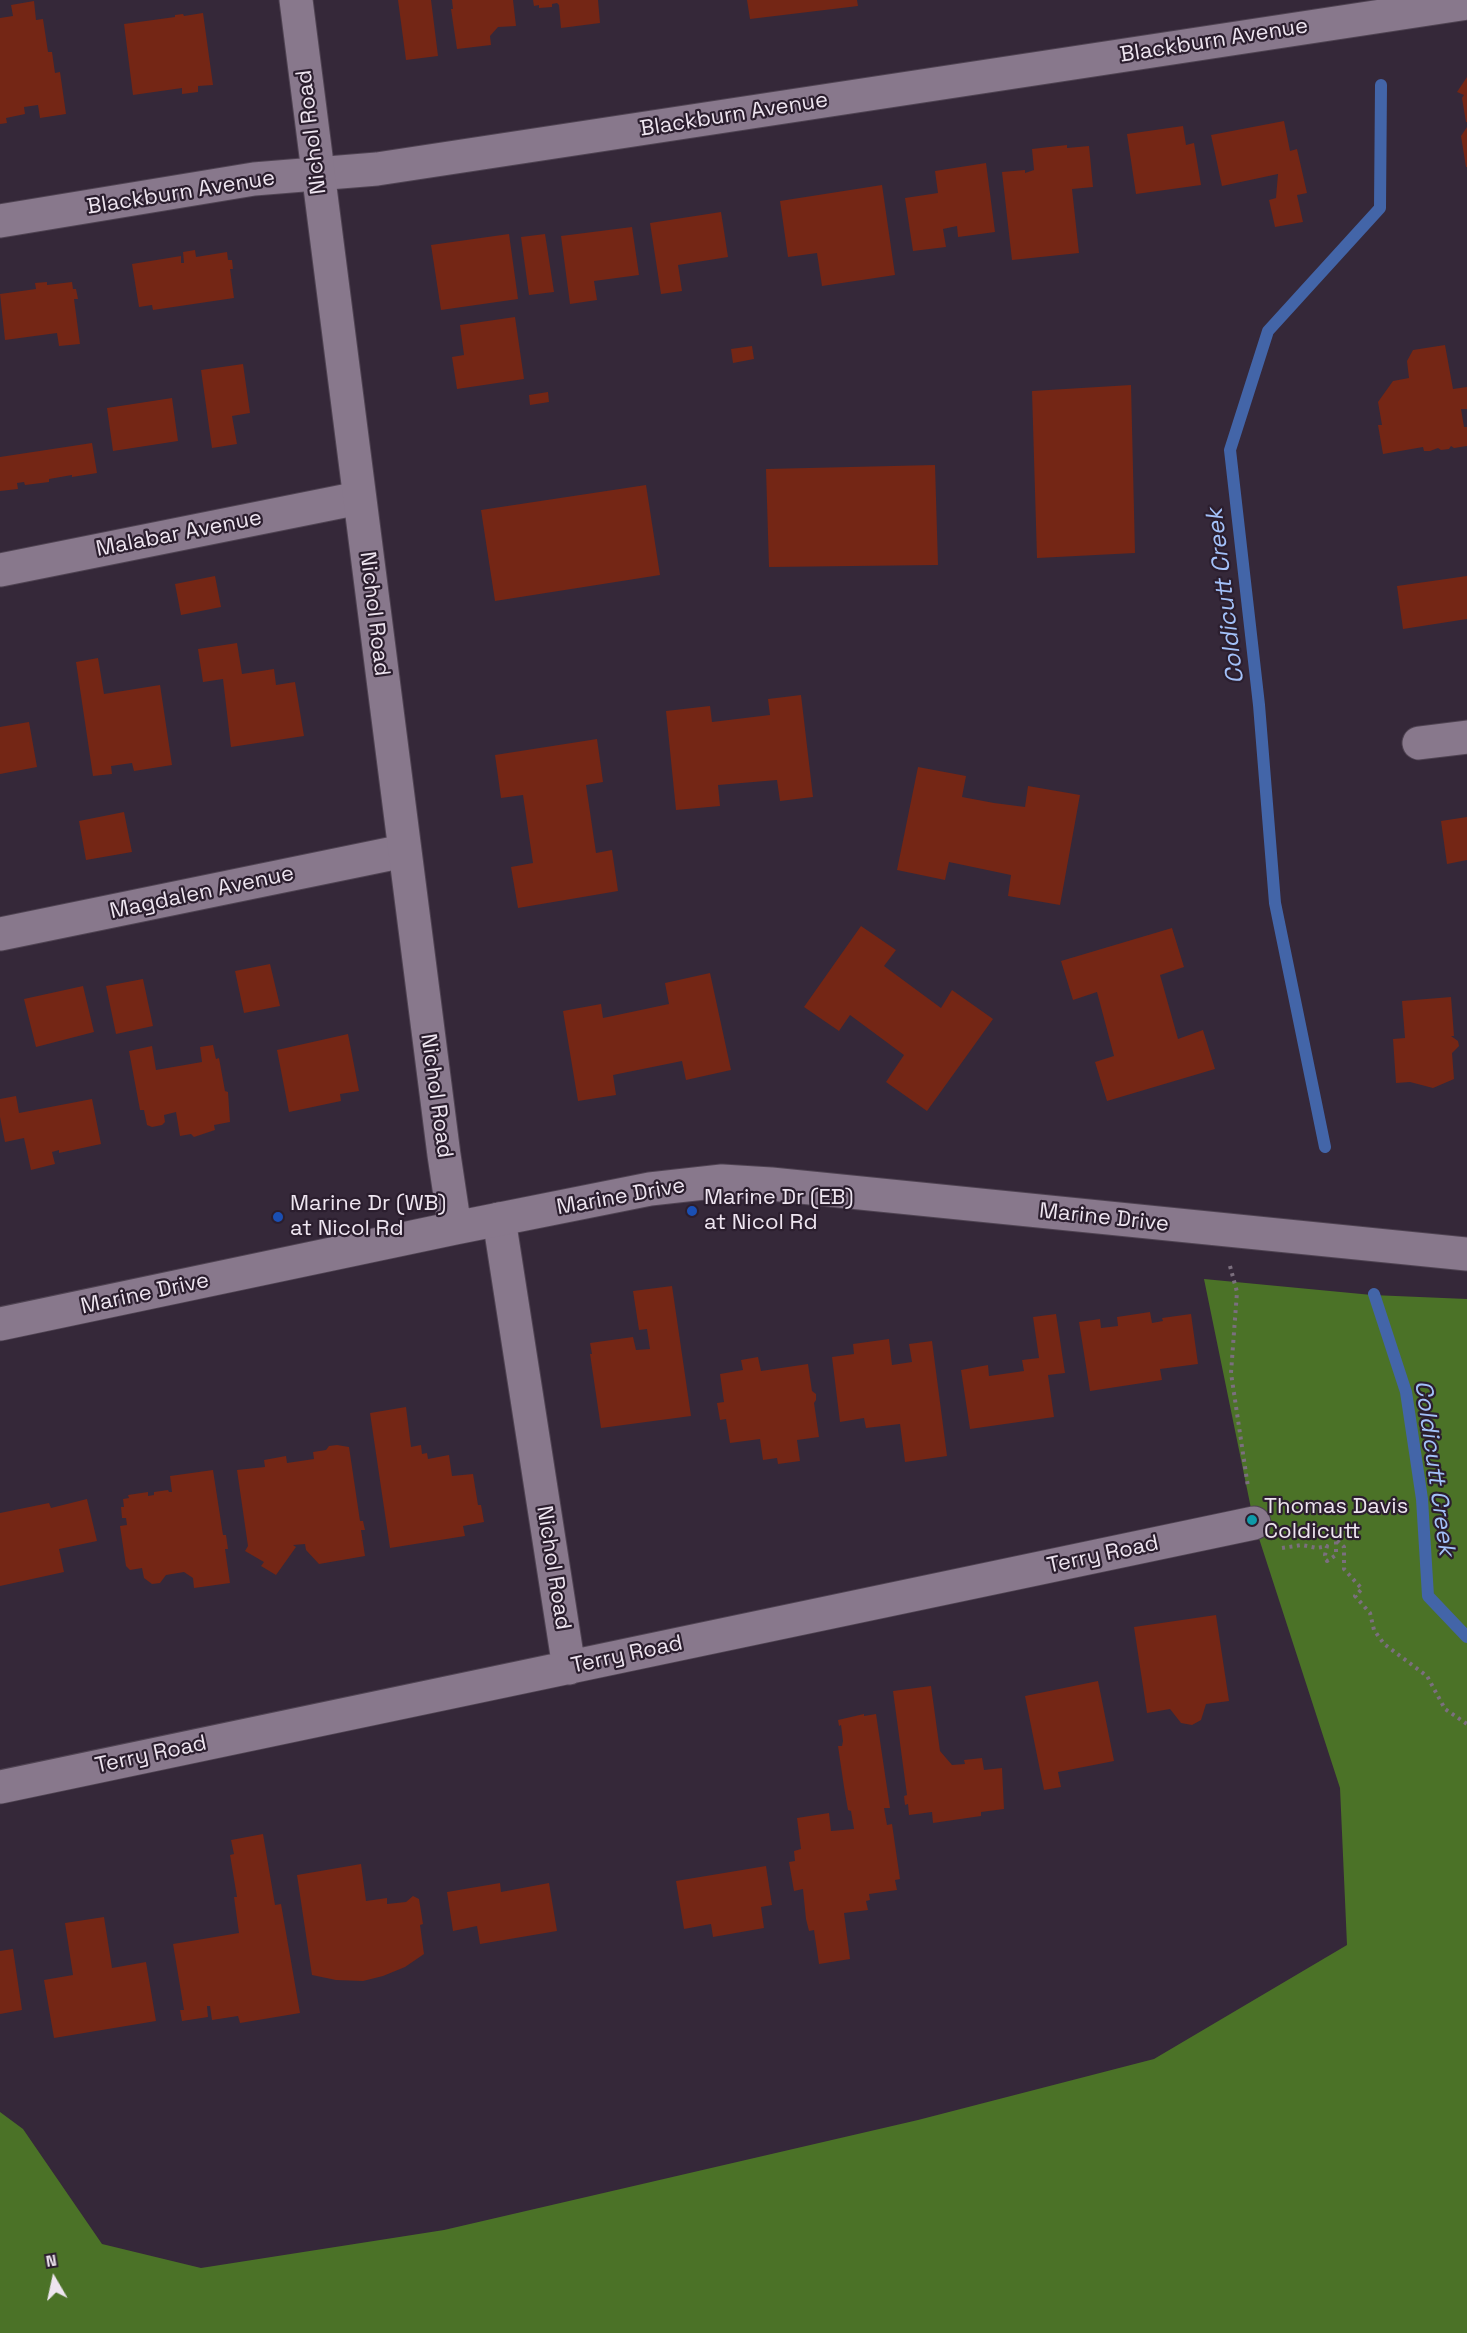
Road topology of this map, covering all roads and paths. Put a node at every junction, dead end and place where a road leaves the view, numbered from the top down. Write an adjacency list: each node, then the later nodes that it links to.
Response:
1 (296, 0): 3 (street, Nichol Road)
2 (1467, 3): 3 (street, Blackburn Avenue)
3 (316, 175): 4 (street, Blackburn Avenue); 5 (street, Nichol Road)
4 (0, 221)
5 (359, 498): 6 (street, Malabar Avenue); 9 (street, Nichol Road)
6 (0, 570)
7 (1467, 736): 8 (street)
8 (1419, 743)
9 (404, 851): 10 (street, Magdalen Avenue); 12 (street, Nichol Road)
10 (0, 934)
11 (499, 1219): 12 (street, Marine Drive); 13 (street, Marine Drive); 17 (street, Nichol Road)
12 (455, 1228): 15 (street, Marine Drive)
13 (1467, 1254)
14 (1230, 1265): 16 (path)
15 (0, 1324)
16 (1254, 1523): 17 (street, Terry Road); 18 (path)
17 (568, 1668): 19 (street, Terry Road)
18 (1467, 1724)
19 (0, 1787)

